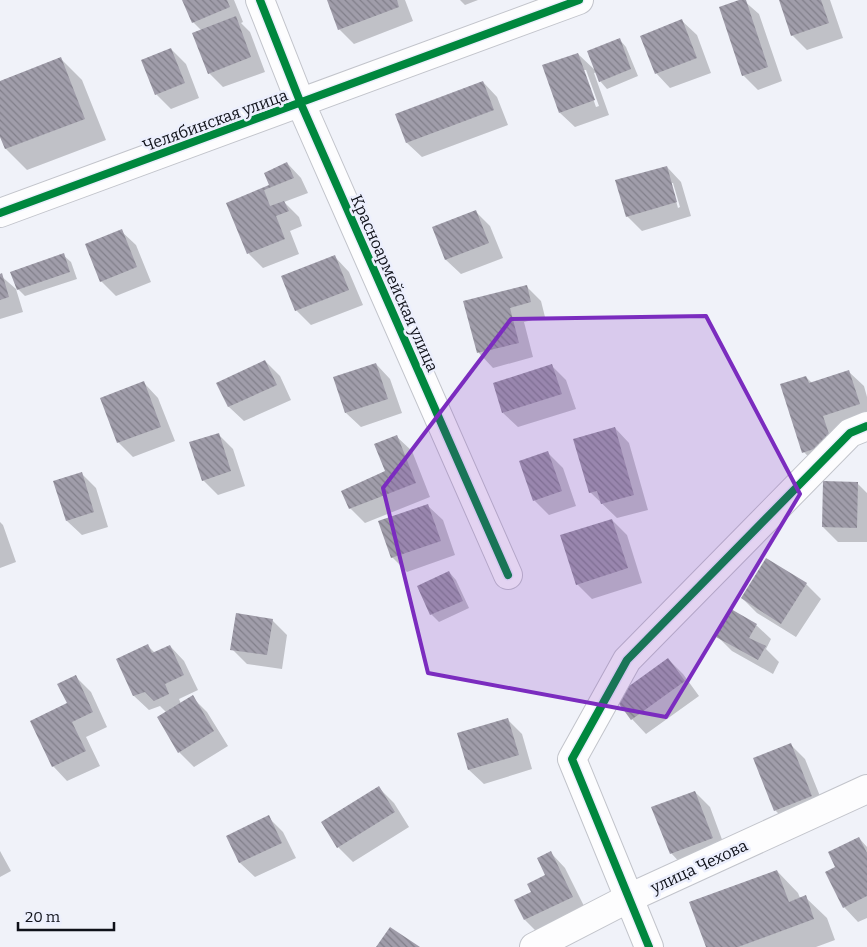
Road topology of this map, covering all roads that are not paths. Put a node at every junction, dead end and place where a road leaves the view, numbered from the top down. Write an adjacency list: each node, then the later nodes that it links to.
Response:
1 (260, 0): 3 (street, Красноармейская улица)
2 (579, 0): 3 (street, Челябинская улица)
3 (300, 104): 4 (street, Челябинская улица); 6 (street, Красноармейская улица)
4 (0, 213)
5 (867, 426): 8 (street)
6 (508, 575)
7 (867, 789): 8 (street, улица Чехова)
8 (629, 898): 9 (street, улица Чехова); 10 (street)
9 (534, 947)
10 (649, 947)

